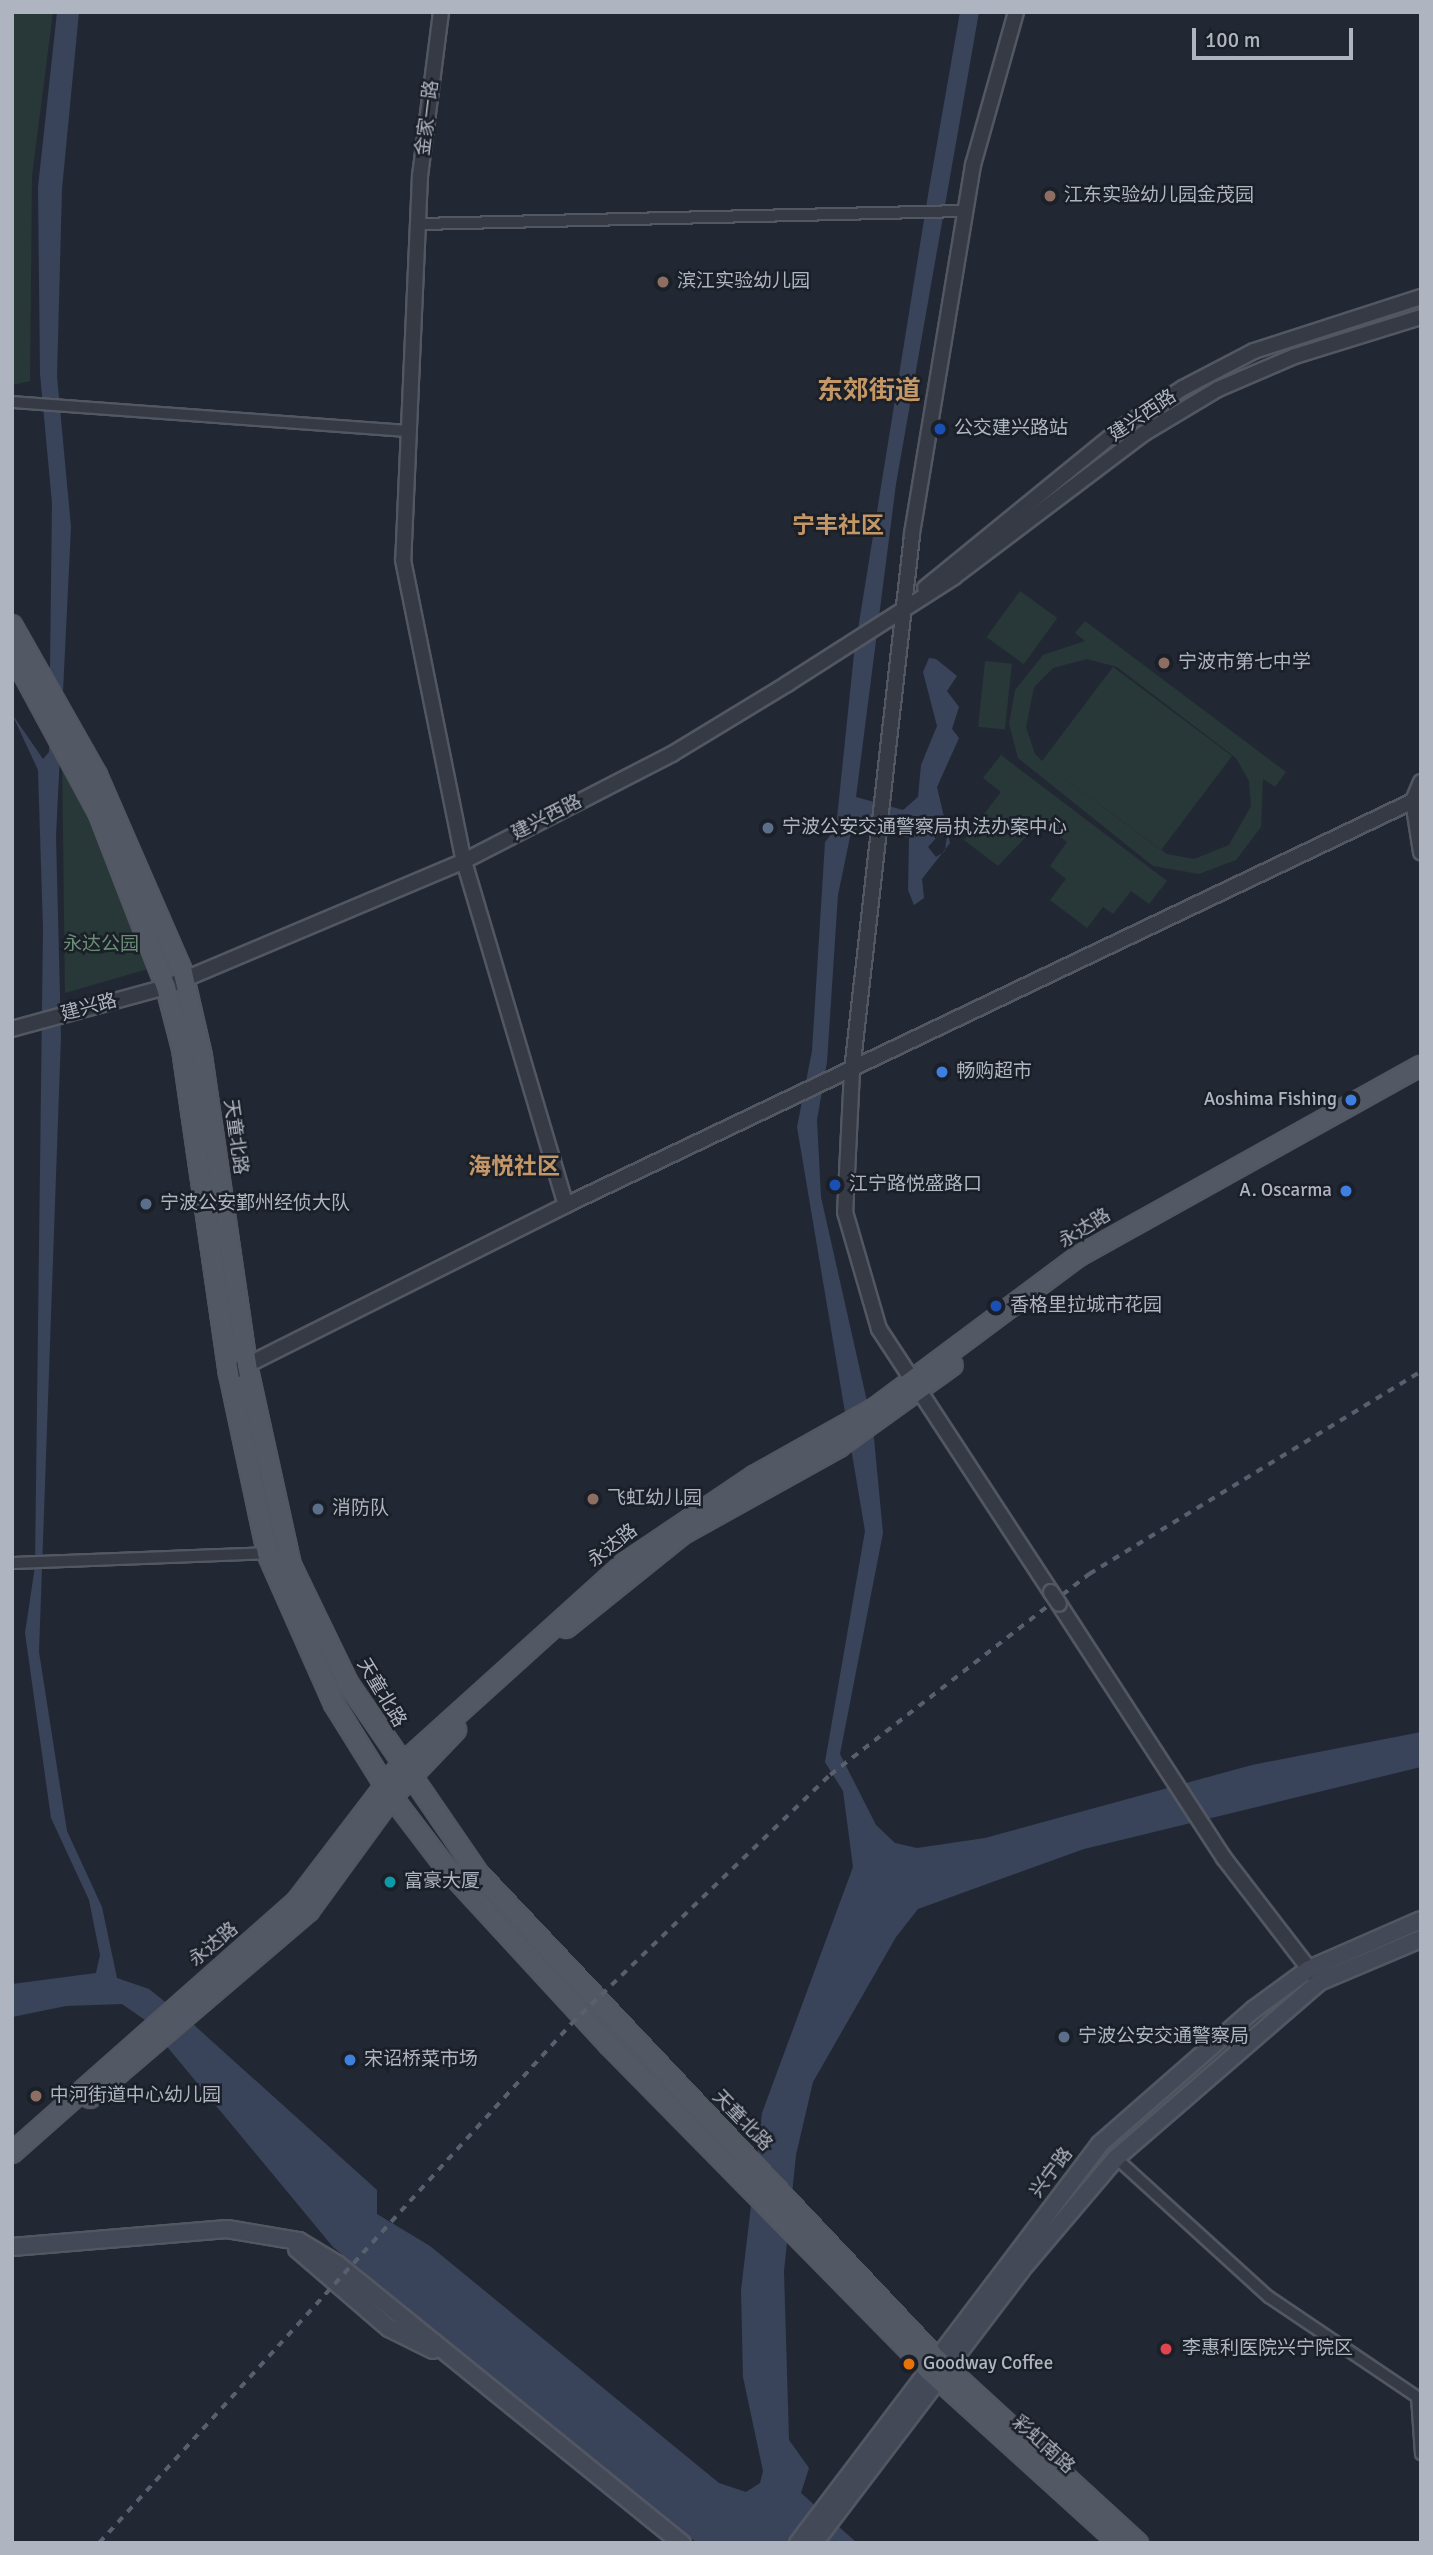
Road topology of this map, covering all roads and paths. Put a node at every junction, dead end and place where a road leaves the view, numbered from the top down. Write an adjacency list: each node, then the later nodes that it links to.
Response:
1 (440, 12): 4 (street, 金家一路)
2 (1016, 12): 3 (street)
3 (962, 211): 4 (street); 9 (street)
4 (420, 224): 8 (street, 金家一路)
5 (1421, 297): 9 (street, 建兴西路)
6 (1421, 317): 9 (street, 建兴西路)
7 (12, 402): 8 (street)
8 (409, 431): 15 (street, 金家一路)
9 (901, 609): 15 (street, 建兴西路); 20 (street)
10 (12, 625): 16 (main road, 天童北路)
11 (12, 653): 17 (main road, 天童北路)
12 (1421, 782): 13 (street)
13 (1413, 801): 14 (street); 20 (street)
14 (1421, 852)
15 (464, 861): 16 (street, 建兴西路); 22 (street, 金家一路)
16 (184, 979): 17 (street, 建兴西路); 23 (main road, 天童北路)
17 (166, 987): 18 (street, 建兴路); 24 (main road, 天童北路)
18 (12, 1029)
19 (1421, 1066): 25 (main road, 永达路)
20 (846, 1074): 22 (street); 25 (street)
21 (1421, 1080): 25 (main road, 永达路)
22 (566, 1205): 23 (street)
23 (247, 1365): 24 (street); 28 (main road, 天童北路)
24 (229, 1374): 26 (main road, 天童北路)
25 (916, 1387): 28 (main road, 永达路); 32 (street)
26 (267, 1553): 27 (street); 29 (main road, 天童北路)
27 (14, 1563)
28 (404, 1772): 29 (main road, 永达路); 38 (main road, 天童北路)
29 (387, 1790): 33 (main road, 永达路); 38 (main road, 天童北路)
30 (1421, 1920): 32 (main road, 兴宁路)
31 (1421, 1939): 32 (main road, 兴宁路)
32 (1314, 1976): 35 (main road, 兴宁路); 38 (main road, 兴宁路)
33 (133, 2050): 34 (main road, 永达路); 36 (main road, 永达路)
34 (12, 2153)
35 (1116, 2158): 38 (main road, 兴宁路); 39 (street)
36 (12, 2165)
37 (12, 2247): 41 (main road)
38 (937, 2369): 40 (main road, 兴宁路); 44 (main road, 彩虹南路); 45 (main road, 天童北路)
39 (1421, 2454)
40 (852, 2480): 42 (main road, 兴宁路); 43 (main road)
41 (682, 2543)
42 (799, 2543)
43 (814, 2543)
44 (1119, 2543)
45 (1138, 2543)

